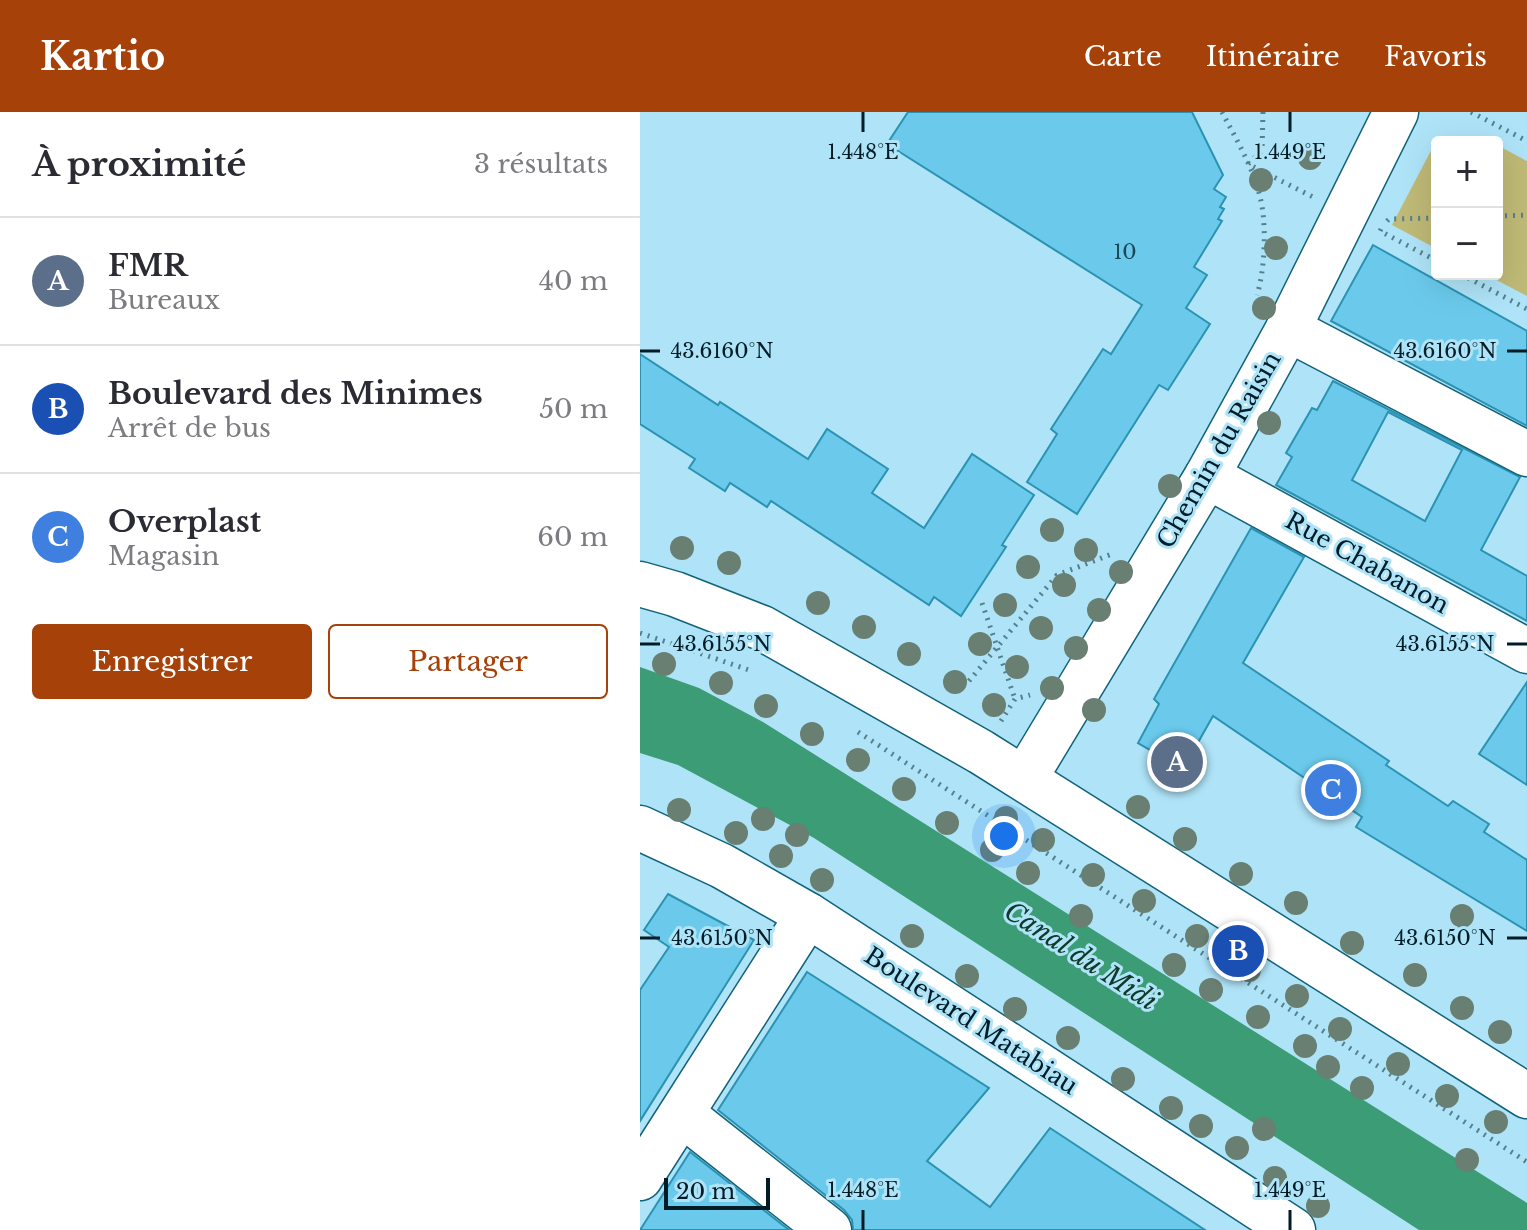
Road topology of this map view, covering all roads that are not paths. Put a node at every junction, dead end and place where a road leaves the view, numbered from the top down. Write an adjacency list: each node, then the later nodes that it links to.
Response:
1 (1396, 112): 2 (street, Chemin du Raisin)
2 (1288, 329): 3 (street); 4 (street, Chemin du Raisin)
3 (1527, 454)
4 (1207, 476): 6 (street, Rue Chabanon); 7 (street, Chemin du Raisin)
5 (640, 584): 7 (street)
6 (1527, 651)
7 (1025, 778): 10 (street)
8 (640, 828): 9 (street, Boulevard Matabiau)
9 (808, 915): 11 (street); 14 (street, Boulevard Matabiau)
10 (1527, 1096)
11 (682, 1114): 12 (street); 13 (street)
12 (640, 1178)
13 (829, 1230)
14 (1293, 1230)

